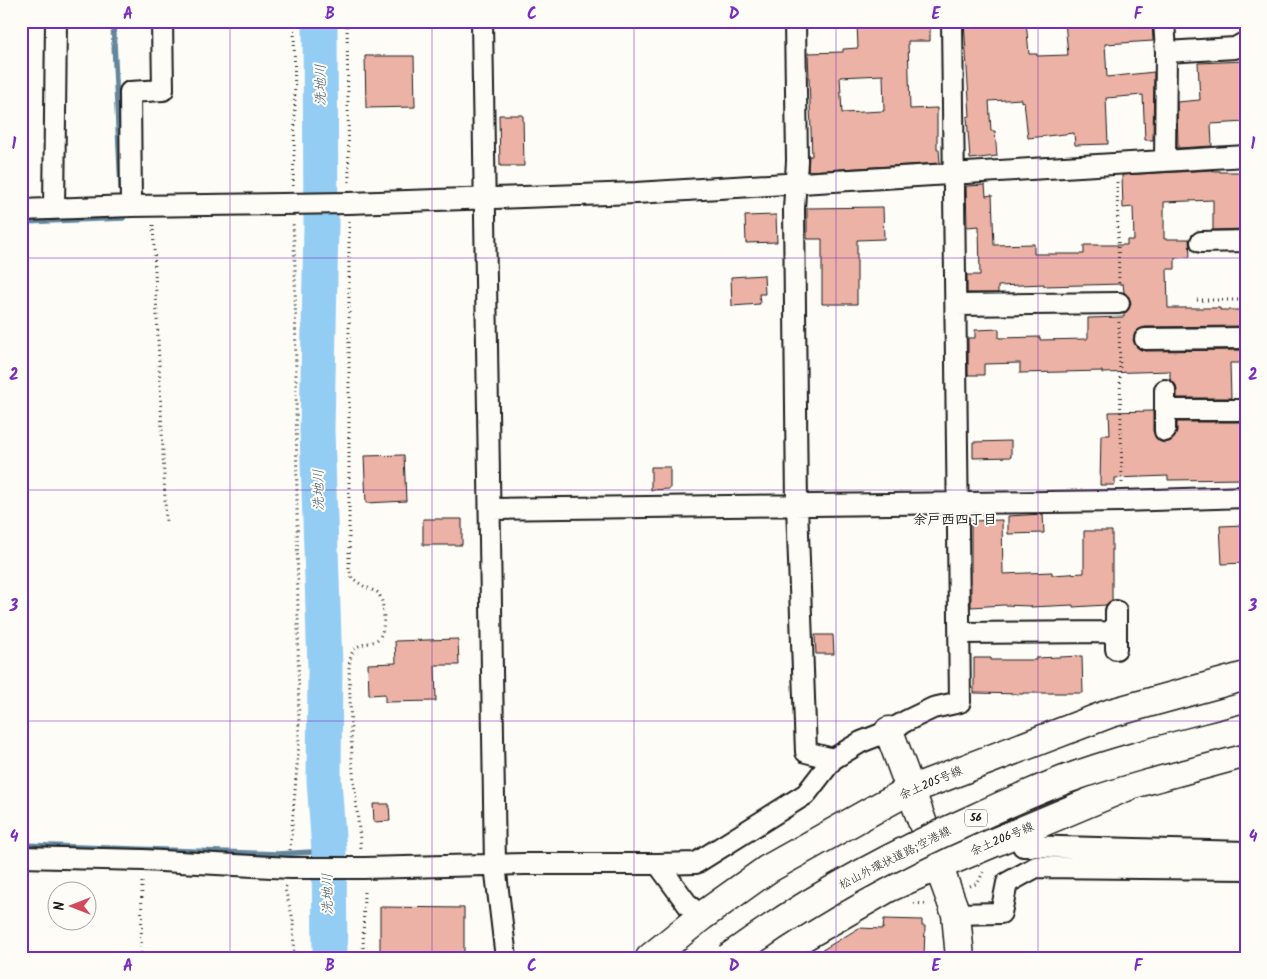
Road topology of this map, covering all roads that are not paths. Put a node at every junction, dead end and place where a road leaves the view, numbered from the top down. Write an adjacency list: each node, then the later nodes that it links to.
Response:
1 (56, 21): 15 (street)
2 (162, 21): 14 (street)
3 (482, 21): 13 (street)
4 (795, 21): 12 (street)
5 (952, 21): 11 (street)
6 (1164, 21): 8 (street)
7 (1246, 42): 8 (street)
8 (1166, 52): 10 (street)
9 (1246, 156): 10 (street)
10 (1165, 161): 11 (street)
11 (954, 174): 12 (street); 20 (street)
12 (796, 184): 13 (street); 27 (street)
13 (486, 198): 14 (street); 28 (street)
14 (131, 206): 15 (street)
15 (54, 209): 16 (street)
16 (21, 210)
17 (1246, 241): 18 (street)
18 (1201, 242)
19 (1119, 303): 20 (street)
20 (956, 305): 26 (street)
21 (1145, 338): 22 (street)
22 (1246, 338)
23 (1246, 410): 24 (street)
24 (1165, 431)
25 (1246, 497): 26 (street)
26 (959, 502): 27 (street); 30 (street)
27 (798, 506): 28 (street); 35 (street)
28 (490, 509): 41 (street)
29 (1116, 611): 30 (street)
30 (960, 632): 33 (street)
31 (1246, 676): 36 (main road, 余土205号線)
32 (1246, 728): 48 (main road, 松山外環状道路;空港線 / 56, bridge)
33 (889, 731): 35 (street); 36 (main road)
34 (1246, 753): 42 (main road, 余土206号線)
35 (833, 759): 40 (street)
36 (910, 790): 42 (main road); 45 (main road, 余土205号線)
37 (1023, 846): 38 (street)
38 (1246, 852)
39 (21, 857): 41 (street)
40 (658, 864): 41 (street); 45 (street)
41 (495, 865): 46 (street)
42 (938, 866): 44 (main road); 49 (main road, 余土206号線)
43 (1246, 869): 44 (street)
44 (956, 914): 50 (main road)
45 (702, 916): 47 (main road, 余土205号線)
46 (506, 958)
47 (650, 958)
48 (728, 958)
49 (772, 958)
50 (960, 958)

